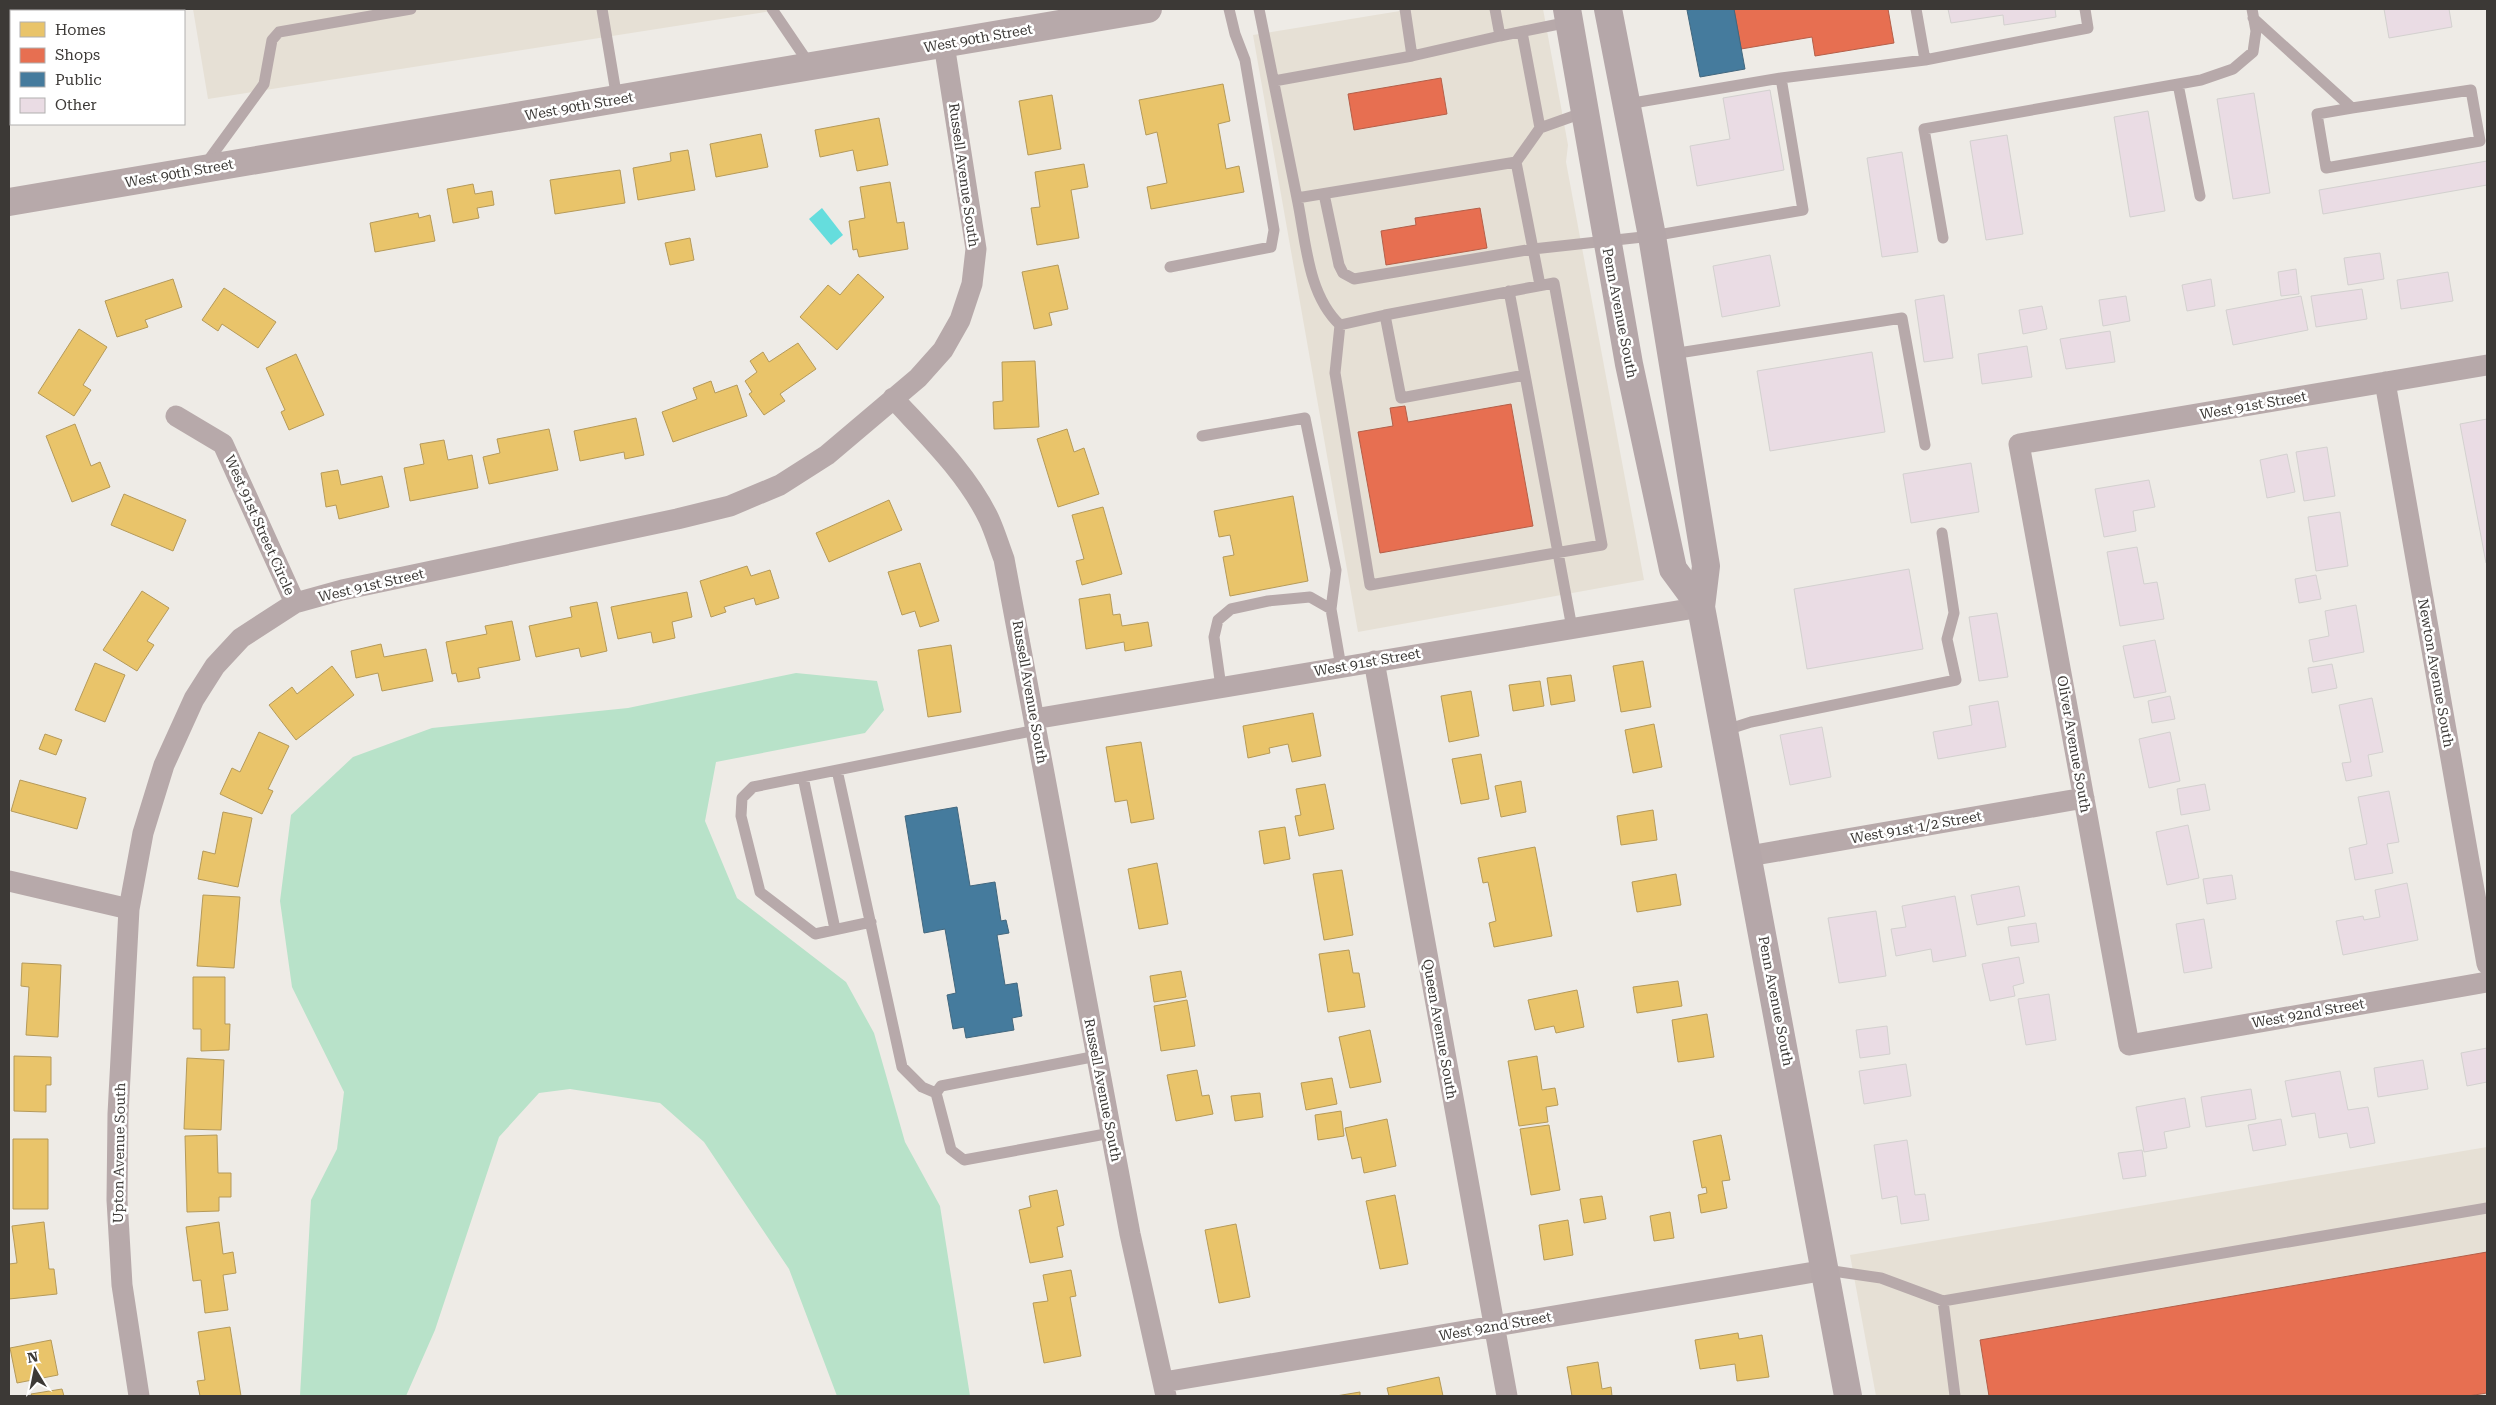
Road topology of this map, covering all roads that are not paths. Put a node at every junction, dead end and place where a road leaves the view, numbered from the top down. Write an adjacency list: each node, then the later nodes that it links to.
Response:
1 (411, 9): 29 (lane)
2 (602, 9): 23 (lane)
3 (772, 9): 19 (lane)
4 (1148, 9): 16 (street, West 90th Street)
5 (1229, 9): 38 (lane)
6 (1259, 9): 21 (lane)
7 (1405, 9): 17 (lane)
8 (1495, 9): 15 (lane)
9 (1608, 9): 24 (main road, Penn Avenue South)
10 (1916, 9): 18 (lane)
11 (2085, 9): 18 (lane)
12 (2252, 13): 22 (lane); 25 (lane)
13 (1568, 15): 14 (lane); 26 (main road, Penn Avenue South)
14 (1522, 32): 15 (lane); 27 (lane)
15 (1500, 36): 17 (lane)
16 (944, 44): 19 (street, West 90th Street); 47 (street, Russell Avenue South)
17 (1412, 56): 21 (lane)
18 (1925, 60): 20 (lane)
19 (811, 66): 23 (street, West 90th Street)
20 (1781, 78): 24 (lane); 34 (lane)
21 (1274, 81): 32 (lane)
22 (2178, 84): 31 (lane); 35 (lane)
23 (617, 99): 29 (street, West 90th Street)
24 (1626, 104): 34 (main road, Penn Avenue South)
25 (2352, 108): 25 (lane)
26 (1585, 112): 27 (lane); 36 (main road, Penn Avenue South)
27 (1540, 128): 28 (lane)
28 (1516, 162): 30 (lane); 37 (lane)
29 (202, 169): 33 (street, West 90th Street)
30 (1324, 194): 32 (lane); 37 (lane)
31 (2200, 196)
32 (1298, 198): 42 (lane)
33 (9, 202)
34 (1652, 236): 36 (lane); 43 (main road, Penn Avenue South)
35 (1943, 238)
36 (1606, 240): 37 (lane); 55 (main road, Penn Avenue South)
37 (1533, 249): 39 (lane)
38 (1170, 267)
39 (1540, 285): 40 (lane); 53 (lane)
40 (1509, 291): 41 (lane); 45 (lane)
41 (1385, 316): 42 (lane); 45 (lane)
42 (1340, 324): 53 (lane)
43 (1672, 354): 51 (lane); 55 (main road, Penn Avenue South)
44 (2487, 365): 46 (street, West 91st Street)
45 (1525, 375): 53 (lane)
46 (2385, 382): 50 (street, West 91st Street); 71 (street, Newton Avenue South)
47 (893, 398): 54 (street, West 91st Street); 61 (street, Russell Avenue South)
48 (176, 416): 54 (street, West 91st Street Circle)
49 (1202, 436): 56 (lane)
50 (2019, 444): 65 (street, Oliver Avenue South)
51 (1925, 445)
52 (1942, 533): 62 (lane)
53 (1559, 552): 57 (lane)
54 (295, 603): 68 (street, West 91st Street)
55 (1701, 607): 57 (street, West 91st Street); 62 (main road, Penn Avenue South)
56 (1332, 609): 59 (lane); 60 (lane)
57 (1572, 628): 58 (street, West 91st Street)
58 (1374, 661): 59 (street, West 91st Street); 80 (street, Queen Avenue South)
59 (1341, 667): 60 (street, West 91st Street)
60 (1221, 687): 61 (street, West 91st Street)
61 (1035, 724): 63 (lane); 74 (street, Russell Avenue South)
62 (1726, 730): 66 (main road, Penn Avenue South)
63 (837, 770): 64 (lane); 69 (lane)
64 (803, 777): 70 (lane); 70 (lane)
65 (2084, 798): 66 (street, West 91st 1/2 Street); 73 (street, Oliver Avenue South)
66 (1749, 856): 78 (main road, Penn Avenue South)
67 (9, 882): 68 (street)
68 (129, 909): 82 (street, Upton Avenue South)
69 (871, 922): 70 (lane); 75 (lane)
70 (835, 929)
71 (2487, 964)
72 (2487, 982): 73 (street, West 92nd Street)
73 (2129, 1045)
74 (1096, 1056): 75 (lane); 76 (street, Russell Avenue South)
75 (936, 1092): 76 (lane)
76 (1111, 1133): 81 (street, Russell Avenue South)
77 (2487, 1208): 79 (lane)
78 (1826, 1270): 79 (lane); 80 (street, West 92nd Street); 84 (main road, Penn Avenue South)
79 (1943, 1301): 85 (lane)
80 (1494, 1326): 81 (street, West 92nd Street); 83 (street, Queen Avenue South)
81 (1165, 1389)
82 (139, 1396)
83 (1507, 1396)
84 (1848, 1396)
85 (1955, 1396)

